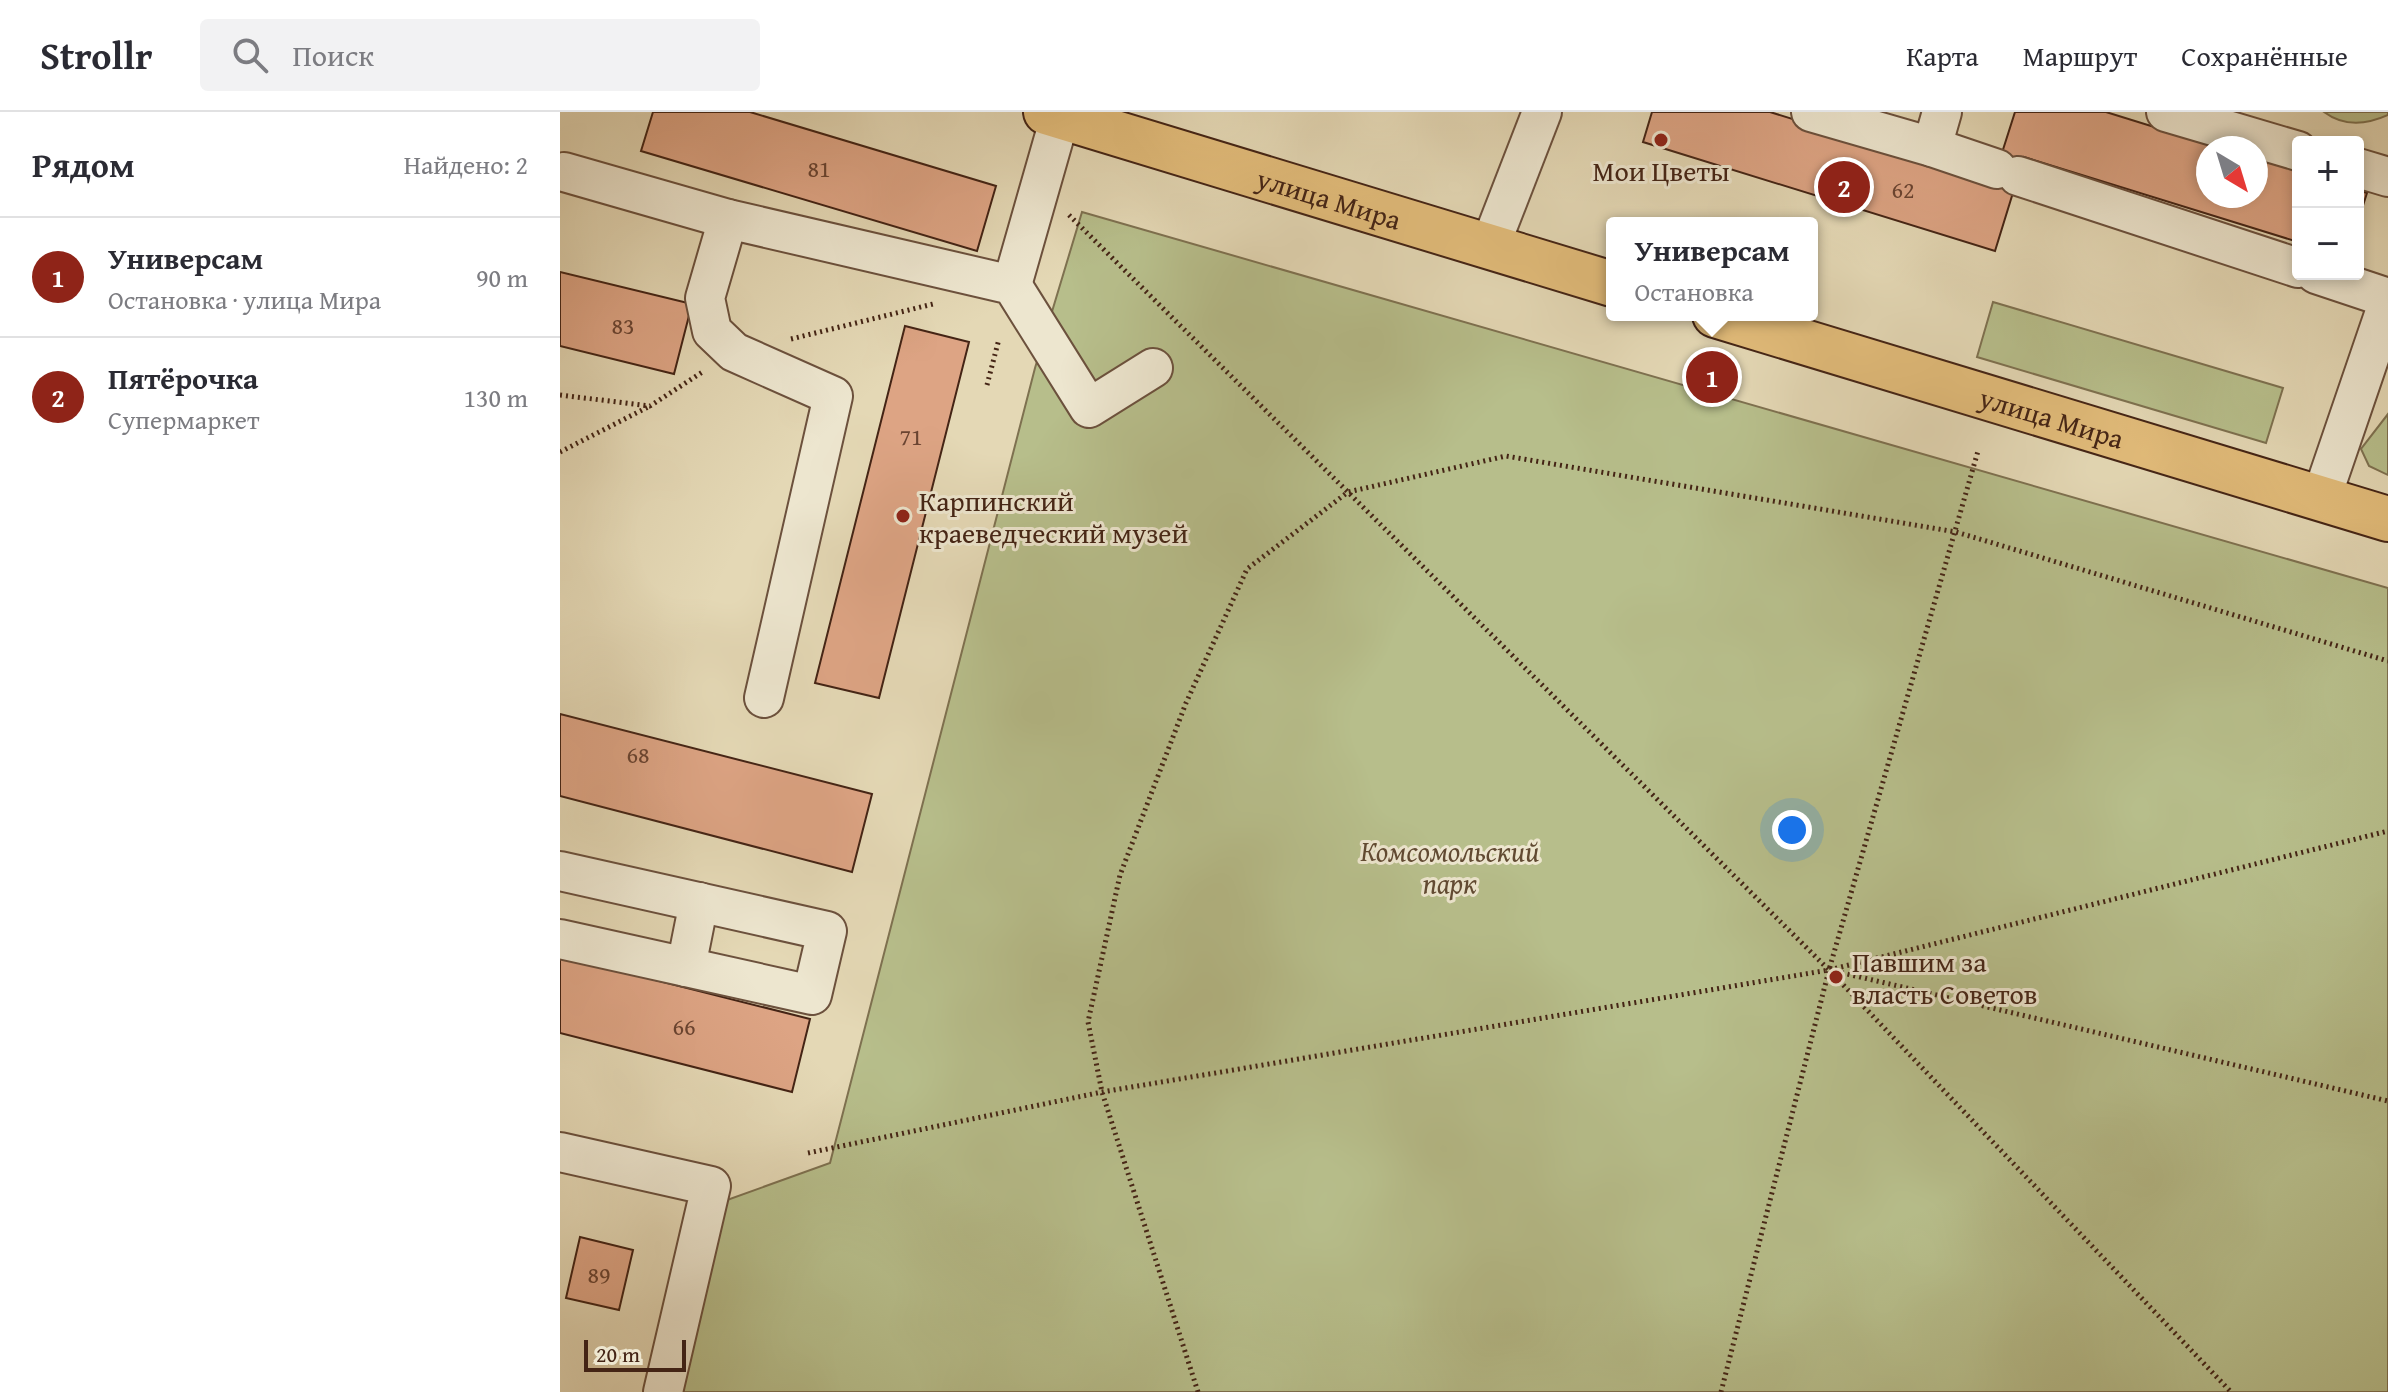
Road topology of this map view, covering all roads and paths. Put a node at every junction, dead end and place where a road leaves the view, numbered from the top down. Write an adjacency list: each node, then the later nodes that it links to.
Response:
1 (1542, 112): 12 (street)
2 (1811, 112): 5 (street)
3 (2166, 112): 6 (street)
4 (1053, 114): 10 (street); 12 (main road, улица Мира)
5 (1937, 130): 13 (street)
6 (2292, 149)
7 (2364, 170): 9 (street)
8 (564, 172): 11 (street)
9 (2388, 177)
10 (1040, 186): 16 (street); 25 (path)
11 (728, 219): 16 (street); 30 (street)
12 (1490, 246): 15 (main road, улица Мира)
13 (2292, 266)
14 (2333, 280): 17 (street)
15 (1606, 282)
16 (1012, 285): 20 (street)
17 (2388, 300): 26 (street)
18 (1735, 321): 26 (main road, улица Мира)
19 (999, 339): 21 (path)
20 (1153, 368)
21 (987, 385)
22 (650, 406): 24 (path)
23 (1978, 451): 28 (path)
24 (560, 452)
25 (1348, 492): 28 (path); 36 (path); 37 (path)
26 (2321, 499): 27 (main road, улица Мира)
27 (2388, 519)
28 (1956, 532): 29 (path); 36 (path)
29 (2388, 661)
30 (764, 698)
31 (2388, 831): 36 (path)
32 (560, 871): 33 (street)
33 (699, 902): 35 (street); 35 (street)
34 (560, 939): 35 (street)
35 (686, 967)
36 (1829, 970): 37 (path); 38 (path); 43 (path); 44 (path)
37 (1102, 1092): 40 (path); 42 (path)
38 (2388, 1101)
39 (560, 1152): 41 (street)
40 (808, 1153)
41 (663, 1392)
42 (1198, 1392)
43 (1721, 1392)
44 (2231, 1392)

